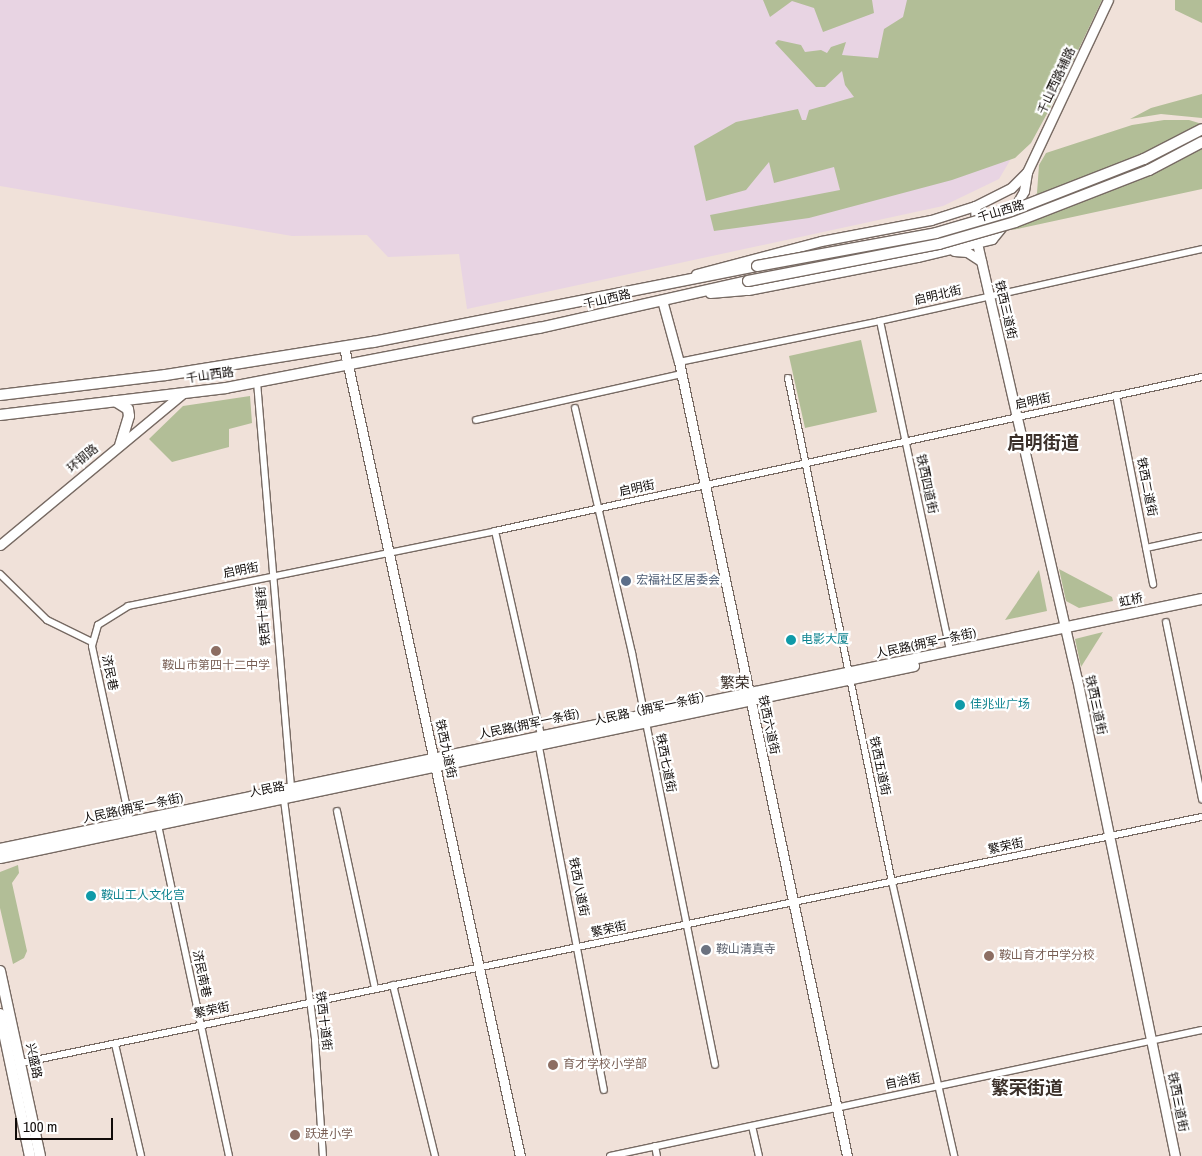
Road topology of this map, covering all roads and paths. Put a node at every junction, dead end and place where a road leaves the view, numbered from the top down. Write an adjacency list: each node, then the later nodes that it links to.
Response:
1 (1108, 0): 4 (main road, 千山西路辅路)
2 (1202, 130): 11 (main road, 千山西路, bridge)
3 (1202, 142): 12 (main road, 千山西路, bridge)
4 (1027, 172): 5 (main road); 6 (main road)
5 (975, 206): 7 (main road, 铁西三道街); 11 (main road)
6 (992, 239): 7 (main road); 10 (main road)
7 (977, 243): 9 (main road); 10 (main road, 铁西三道街)
8 (1202, 249): 13 (street, 启明北街)
9 (944, 251): 10 (main road); 12 (main road)
10 (981, 261): 13 (main road, 铁西三道街)
11 (659, 284): 16 (main road, 千山西路)
12 (680, 296): 14 (main road, 千山西路)
13 (990, 296): 15 (street, 启明北街); 29 (main road, 铁西三道街)
14 (662, 300): 17 (main road, 铁西六道街); 18 (main road, 千山西路)
15 (880, 321): 17 (street, 启明北街); 31 (street, 铁西四道街)
16 (344, 347): 18 (main road, 铁西九道街); 24 (main road, 千山西路)
17 (678, 362): 19 (main road, 铁西六道街)
18 (348, 364): 22 (main road, 千山西路); 40 (main road, 铁西九道街)
19 (681, 374): 30 (street); 34 (main road, 铁西六道街)
20 (1202, 377): 25 (street, 启明街)
21 (788, 378): 33 (street, 铁西五道街)
22 (257, 382): 23 (main road, 千山西路); 42 (street, 铁西十道街)
23 (183, 393): 26 (main road, 千山西路); 32 (main road, 环钢路)
24 (0, 395)
25 (1116, 395): 29 (street, 启明街); 39 (street, 铁西二道街)
26 (114, 401): 28 (main road, 千山西路); 32 (main road)
27 (575, 408): 35 (street, 铁西七道街)
28 (0, 415)
29 (1016, 417): 31 (street, 启明街); 46 (main road, 铁西三道街)
30 (476, 420)
31 (905, 441): 33 (street, 启明街); 48 (street, 铁西四道街)
32 (120, 445): 38 (main road, 环钢路)
33 (804, 464): 34 (street, 启明街); 49 (street, 铁西五道街)
34 (703, 486): 35 (street, 启明街); 50 (main road, 铁西六道街)
35 (599, 508): 36 (street, 启明街); 51 (street, 铁西七道街)
36 (495, 531): 40 (street, 启明街); 52 (street)
37 (1202, 536): 39 (street)
38 (0, 544)
39 (1146, 548): 43 (street, 铁西二道街)
40 (389, 552): 42 (street, 启明街); 54 (main road, 铁西九道街)
41 (0, 574): 47 (street, 济民巷)
42 (271, 577): 47 (street, 启明街); 55 (street, 铁西十道街)
43 (1153, 584)
44 (1202, 598): 46 (main road, 虹桥)
45 (1166, 622): 56 (street)
46 (1065, 631): 48 (main road, 人民路(拥军一条街)); 49 (main road); 62 (main road, 铁西三道街)
47 (92, 642): 60 (street, 济民巷)
48 (950, 651): 49 (main road, 人民路(拥军一条街))
49 (850, 677): 50 (main road, 人民路(拥军一条街)); 65 (street, 铁西五道街)
50 (749, 697): 51 (main road, 人民路(拥军一条街)); 66 (main road, 铁西六道街)
51 (644, 718): 52 (main road, 人民路(拥军一条街)); 53 (main road, 人民路（拥军一条街）); 67 (street, 铁西七道街)
52 (541, 735): 54 (main road, 人民路(拥军一条街))
53 (539, 747): 54 (main road, 人民路); 68 (street, 铁西八道街)
54 (436, 763): 55 (main road, 人民路(拥军一条街)); 57 (main road, 人民路); 69 (main road, 铁西九道街)
55 (291, 788): 60 (main road, 人民路(拥军一条街))
56 (1202, 799)
57 (284, 800): 61 (main road, 人民路); 73 (street, 铁西十道街)
58 (337, 811): 72 (street)
59 (1202, 817): 62 (street, 繁荣街)
60 (130, 822): 63 (main road, 人民路(拥军一条街))
61 (158, 825): 64 (main road, 人民路); 75 (street, 济民南巷)
62 (1109, 837): 65 (street, 繁荣街); 77 (main road, 铁西三道街)
63 (0, 850)
64 (0, 858)
65 (892, 882): 66 (street, 繁荣街); 83 (street, 铁西五道街)
66 (793, 903): 67 (street, 繁荣街); 85 (main road, 铁西六道街)
67 (685, 925): 68 (street, 繁荣街); 81 (street, 铁西七道街)
68 (579, 947): 69 (street, 繁荣街); 84 (street, 铁西八道街)
69 (480, 968): 71 (street, 繁荣街); 94 (main road, 铁西九道街)
70 (0, 971): 80 (main road, 兴盛路)
71 (393, 985): 72 (street, 繁荣街); 93 (street)
72 (375, 989): 73 (street, 繁荣街)
73 (310, 1002): 75 (street, 繁荣街); 92 (street, 铁西十道街)
74 (0, 1014): 82 (main road, 兴盛路)
75 (201, 1025): 78 (street, 繁荣街); 91 (street, 济民南巷)
76 (1202, 1030): 77 (street, 自治街)
77 (1152, 1040): 83 (street, 自治街); 100 (main road, 铁西三道街)
78 (115, 1044): 80 (street, 繁荣街); 90 (street)
79 (0, 1057): 82 (main road)
80 (21, 1063): 89 (main road, 兴盛路)
81 (715, 1066)
82 (14, 1079): 88 (main road, 兴盛路)
83 (940, 1086): 85 (street, 自治街); 99 (street, 铁西五道街)
84 (604, 1090)
85 (837, 1108): 86 (street, 自治街); 98 (main road, 铁西六道街)
86 (752, 1126): 87 (street, 自治街); 97 (street)
87 (655, 1146): 95 (street, 自治街); 96 (street)
88 (30, 1156)
89 (40, 1156)
90 (141, 1156)
91 (229, 1156)
92 (323, 1156)
93 (435, 1156)
94 (520, 1156)
95 (610, 1156)
96 (657, 1156)
97 (759, 1156)
98 (847, 1156)
99 (954, 1156)
100 (1175, 1156)

